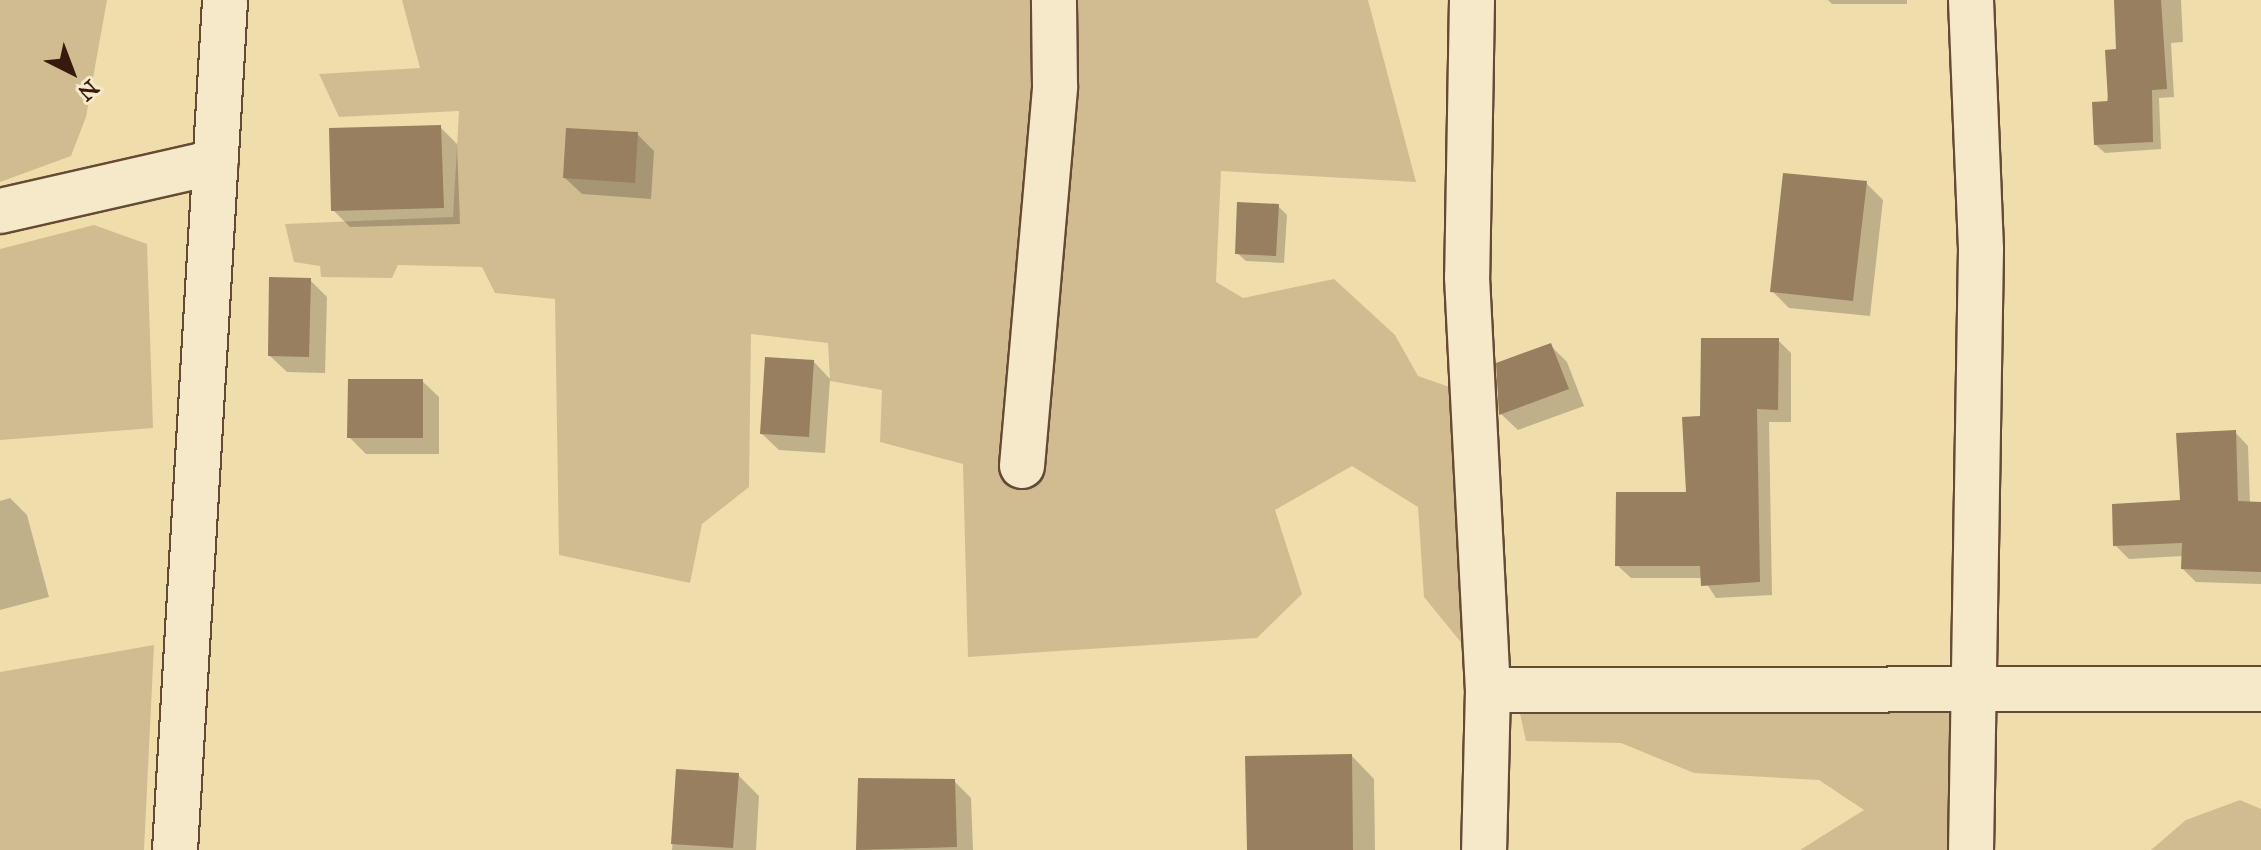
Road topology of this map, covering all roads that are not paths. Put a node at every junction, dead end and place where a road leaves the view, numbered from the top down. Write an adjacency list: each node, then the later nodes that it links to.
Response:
1 (225, 0): 5 (street)
2 (1054, 0): 7 (street)
3 (1472, 0): 9 (street)
4 (1971, 0): 10 (street)
5 (215, 162): 6 (street); 11 (street)
6 (0, 211)
7 (1022, 466)
8 (2261, 689): 10 (street)
9 (1488, 690): 10 (street); 12 (street)
10 (1973, 692): 13 (street)
11 (175, 850)
12 (1484, 850)
13 (1971, 850)

